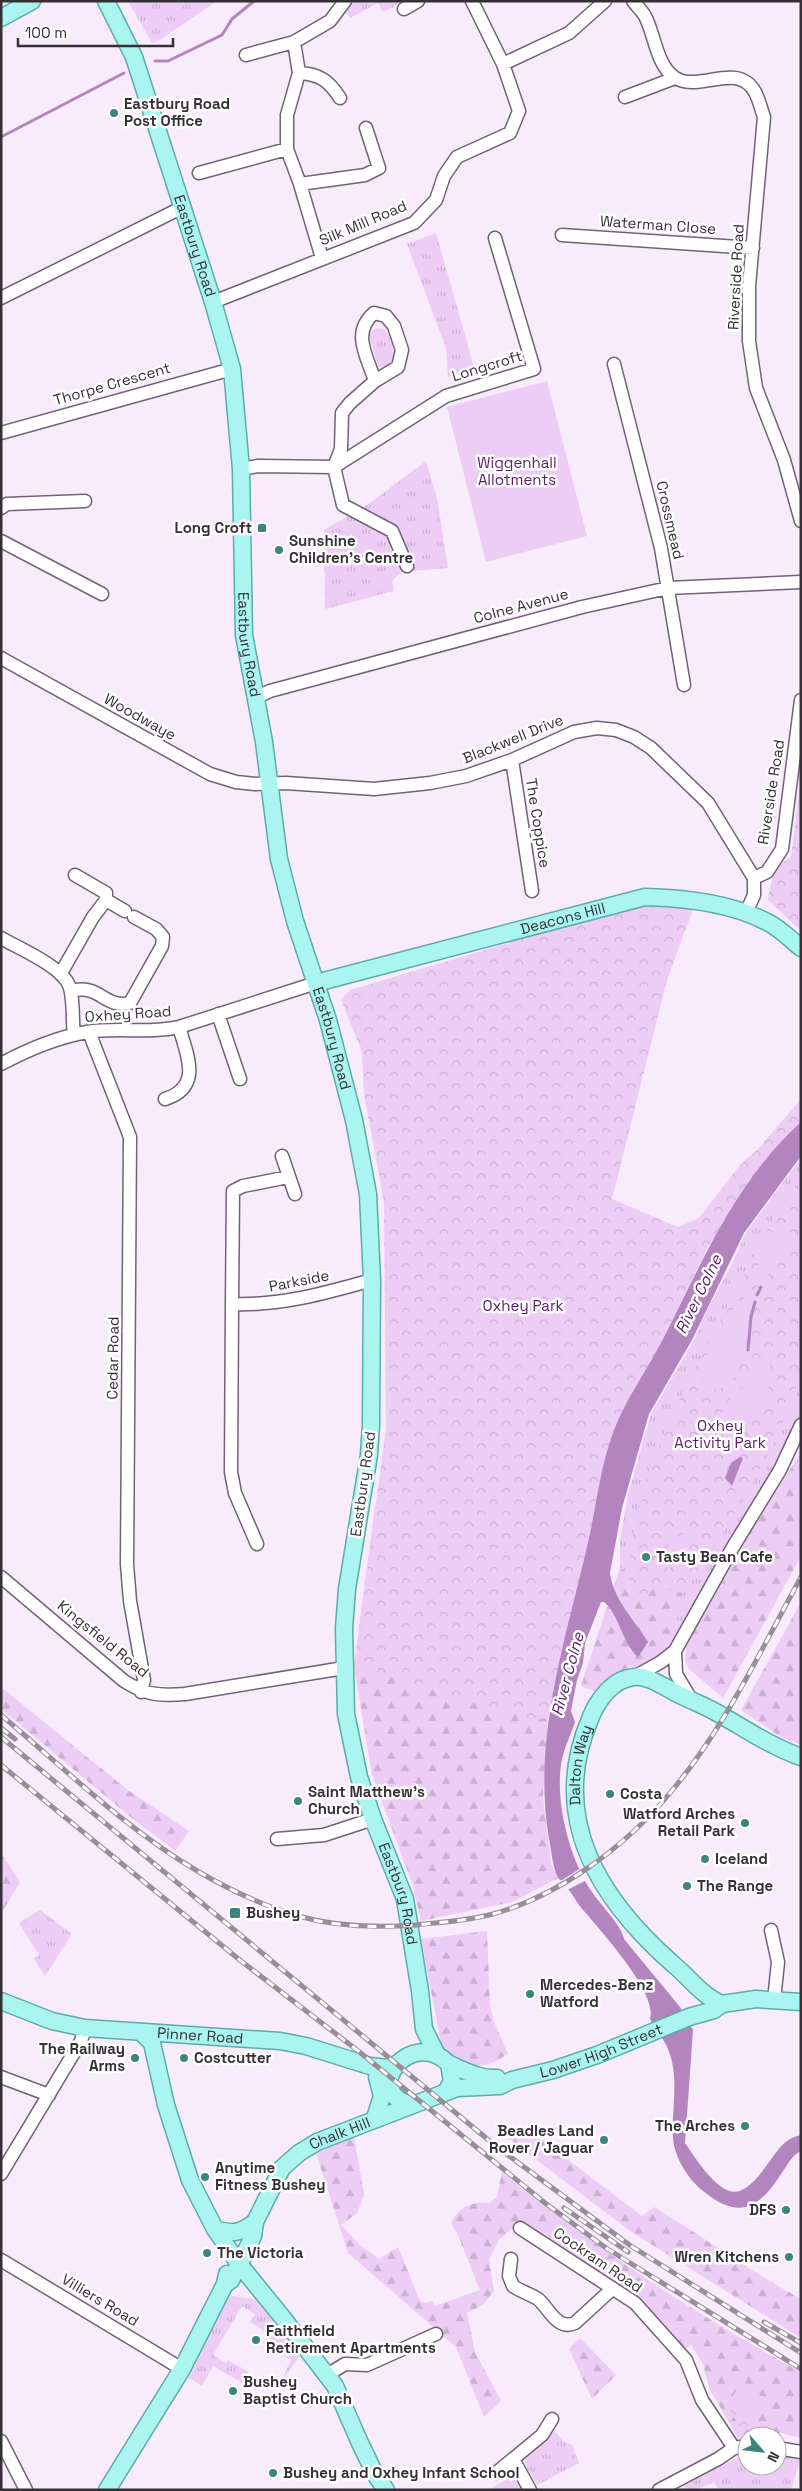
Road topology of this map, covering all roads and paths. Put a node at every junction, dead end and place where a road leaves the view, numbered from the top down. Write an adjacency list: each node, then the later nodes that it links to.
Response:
1 (32, 1): 9 (main road)
2 (106, 1): 21 (main road, Eastbury Road)
3 (345, 1): 10 (street)
4 (418, 1): 8 (street)
5 (472, 1): 12 (street, Silk Mill Road)
6 (605, 1): 12 (street)
7 (633, 1): 14 (street)
8 (404, 9)
9 (1, 18)
10 (294, 42): 11 (street); 13 (street)
11 (246, 55)
12 (503, 64): 25 (street, Silk Mill Road)
13 (299, 73): 16 (street); 18 (street)
14 (676, 78): 15 (street); 24 (street, Riverside Road)
15 (625, 97)
16 (340, 98)
17 (366, 128): 20 (street)
18 (287, 149): 19 (street); 20 (street)
19 (199, 173)
20 (300, 184): 25 (street)
21 (183, 208): 26 (street); 27 (main road, Eastbury Road)
22 (562, 235): 24 (street, Waterman Close)
23 (496, 238): 32 (street, Longcroft)
24 (752, 248): 36 (street, Riverside Road)
25 (322, 258): 27 (street, Silk Mill Road)
26 (1, 298)
27 (213, 302): 29 (main road, Eastbury Road)
28 (614, 364): 40 (street, Crossmead)
29 (232, 370): 31 (street, Thorpe Crescent); 33 (main road, Eastbury Road)
30 (375, 381): 30 (street); 32 (street)
31 (1, 433)
32 (334, 467): 33 (street); 38 (street)
33 (242, 469): 44 (main road, Eastbury Road)
34 (85, 501): 35 (street)
35 (1, 508)
36 (801, 521)
37 (1, 540): 41 (street)
38 (407, 566)
39 (801, 582): 40 (street, Colne Avenue)
40 (668, 588): 43 (street, Crossmead); 44 (street, Colne Avenue)
41 (102, 594)
42 (1, 658): 47 (street, Woodwaye)
43 (684, 685)
44 (255, 698): 47 (main road, Eastbury Road)
45 (801, 700): 49 (street, Riverside Road)
46 (512, 760): 47 (street, Blackwell Drive); 49 (street, Blackwell Drive); 50 (street, The Coppice)
47 (270, 785): 56 (main road, Eastbury Road)
48 (75, 875): 51 (street)
49 (754, 878): 52 (street)
50 (532, 891)
51 (106, 900): 55 (street); 57 (street)
52 (746, 913): 54 (main road, Deacons Hill); 56 (main road, Deacons Hill)
53 (1, 938): 55 (street)
54 (801, 948)
55 (61, 974): 57 (street)
56 (316, 983): 58 (street, Oxhey Road); 68 (main road, Eastbury Road)
57 (71, 991): 61 (street)
58 (218, 1014): 59 (street, Oxhey Road); 63 (street)
59 (179, 1027): 60 (street, Oxhey Road); 64 (street)
60 (89, 1032): 61 (street, Oxhey Road); 76 (street, Cedar Road)
61 (74, 1035): 62 (street, Oxhey Road)
62 (1, 1064)
63 (240, 1078)
64 (165, 1099)
65 (282, 1156): 66 (street)
66 (288, 1177): 67 (street); 69 (street)
67 (295, 1194)
68 (372, 1280): 69 (street, Parkside); 74 (main road, Eastbury Road)
69 (232, 1304): 71 (street)
70 (801, 1425): 73 (street)
71 (257, 1544)
72 (1, 1577): 76 (street, Kingsfield Road)
73 (675, 1651): 75 (street); 77 (street)
74 (344, 1668): 76 (street, Kingsfield Road); 79 (main road, Eastbury Road)
75 (636, 1676): 77 (main road); 82 (main road, Dalton Way)
76 (141, 1692)
77 (691, 1699): 78 (main road)
78 (801, 1757)
79 (373, 1819): 80 (street); 89 (main road, Eastbury Road)
80 (277, 1839)
81 (771, 1930): 83 (street)
82 (702, 1991): 86 (main road, Dalton Way); 87 (main road)
83 (774, 2000): 85 (main road, Lower High Street); 86 (main road, Lower High Street)
84 (1, 2001): 88 (main road, Pinner Road)
85 (801, 2002)
86 (722, 2004): 87 (main road, Lower High Street)
87 (689, 2018): 97 (main road, Lower High Street)
88 (85, 2028): 90 (main road, Pinner Road); 99 (street)
89 (424, 2029): 92 (main road); 94 (main road, Eastbury Road)
90 (141, 2032): 91 (main road, Pinner Road); 93 (main road)
91 (172, 2034): 93 (main road); 95 (main road, Pinner Road)
92 (404, 2059): 94 (main road); 95 (main road, Pinner Road); 100 (main road)
93 (157, 2060): 104 (main road)
94 (443, 2060): 97 (main road, Lower High Street); 98 (main road)
95 (370, 2066): 101 (main road)
96 (1, 2077): 99 (street)
97 (512, 2080): 98 (main road, Lower High Street)
98 (446, 2092): 100 (main road)
99 (50, 2095): 102 (street)
100 (412, 2105): 101 (main road, Chalk Hill)
101 (375, 2118): 103 (main road, Chalk Hill)
102 (1, 2174)
103 (255, 2222): 104 (main road); 107 (main road, Chalk Hill)
104 (215, 2228): 107 (main road)
105 (520, 2228): 109 (street, Cockram Road)
106 (511, 2258): 109 (street)
107 (235, 2259): 111 (main road, Chalk Hill); 112 (main road)
108 (1, 2260): 111 (street, Villiers Road)
109 (612, 2289): 115 (street, Cockram Road)
110 (436, 2334): 112 (street)
111 (182, 2369): 122 (main road, Chalk Hill)
112 (327, 2375): 123 (main road)
113 (552, 2419): 119 (street)
114 (1, 2441): 121 (street)
115 (734, 2448): 116 (street); 125 (street)
116 (737, 2448)
117 (787, 2450): 118 (street)
118 (801, 2452)
119 (513, 2459): 120 (street); 124 (street)
120 (496, 2473)
121 (26, 2490)
122 (107, 2490)
123 (386, 2490)
124 (530, 2490)
125 (659, 2490)

